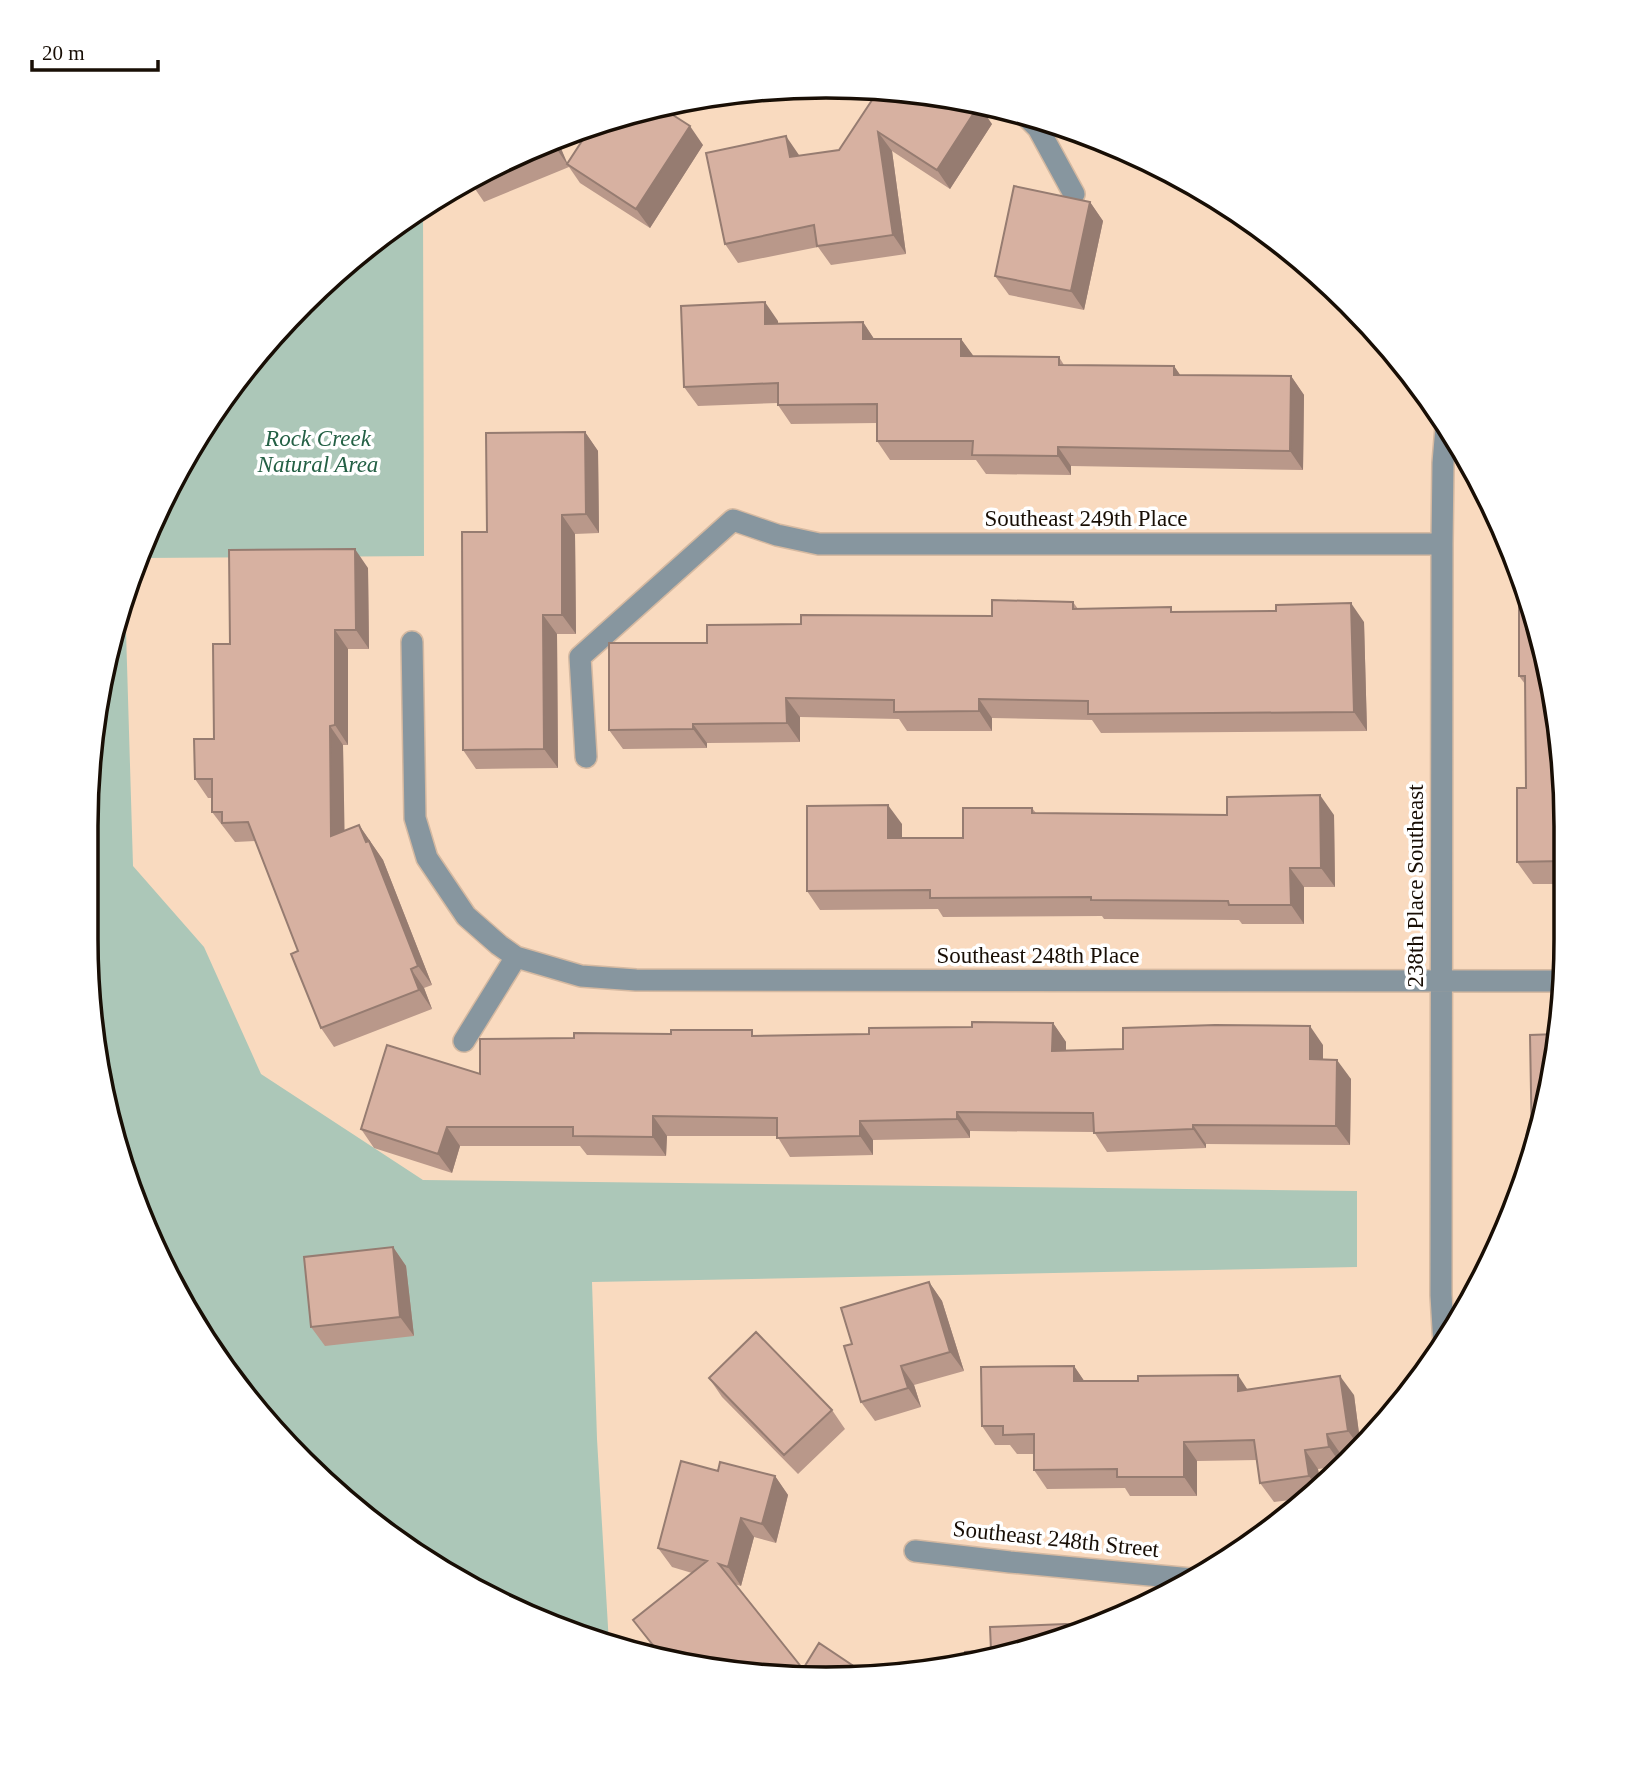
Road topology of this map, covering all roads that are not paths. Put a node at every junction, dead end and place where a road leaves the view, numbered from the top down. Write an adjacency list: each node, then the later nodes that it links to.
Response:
1 (1040, 131): 2 (street)
2 (1074, 194)
3 (1445, 444): 4 (street, 238th Place Southeast)
4 (1442, 544): 6 (street, Southeast 249th Place); 9 (street, 238th Place Southeast)
5 (412, 642): 7 (street)
6 (586, 757)
7 (516, 957): 9 (street, Southeast 248th Place); 10 (street)
8 (1552, 981): 9 (street, Southeast 248th Place)
9 (1441, 982): 11 (street, 238th Place Southeast)
10 (464, 1041)
11 (1443, 1324)
12 (915, 1550): 13 (street, Southeast 248th Street)
13 (1175, 1577)

